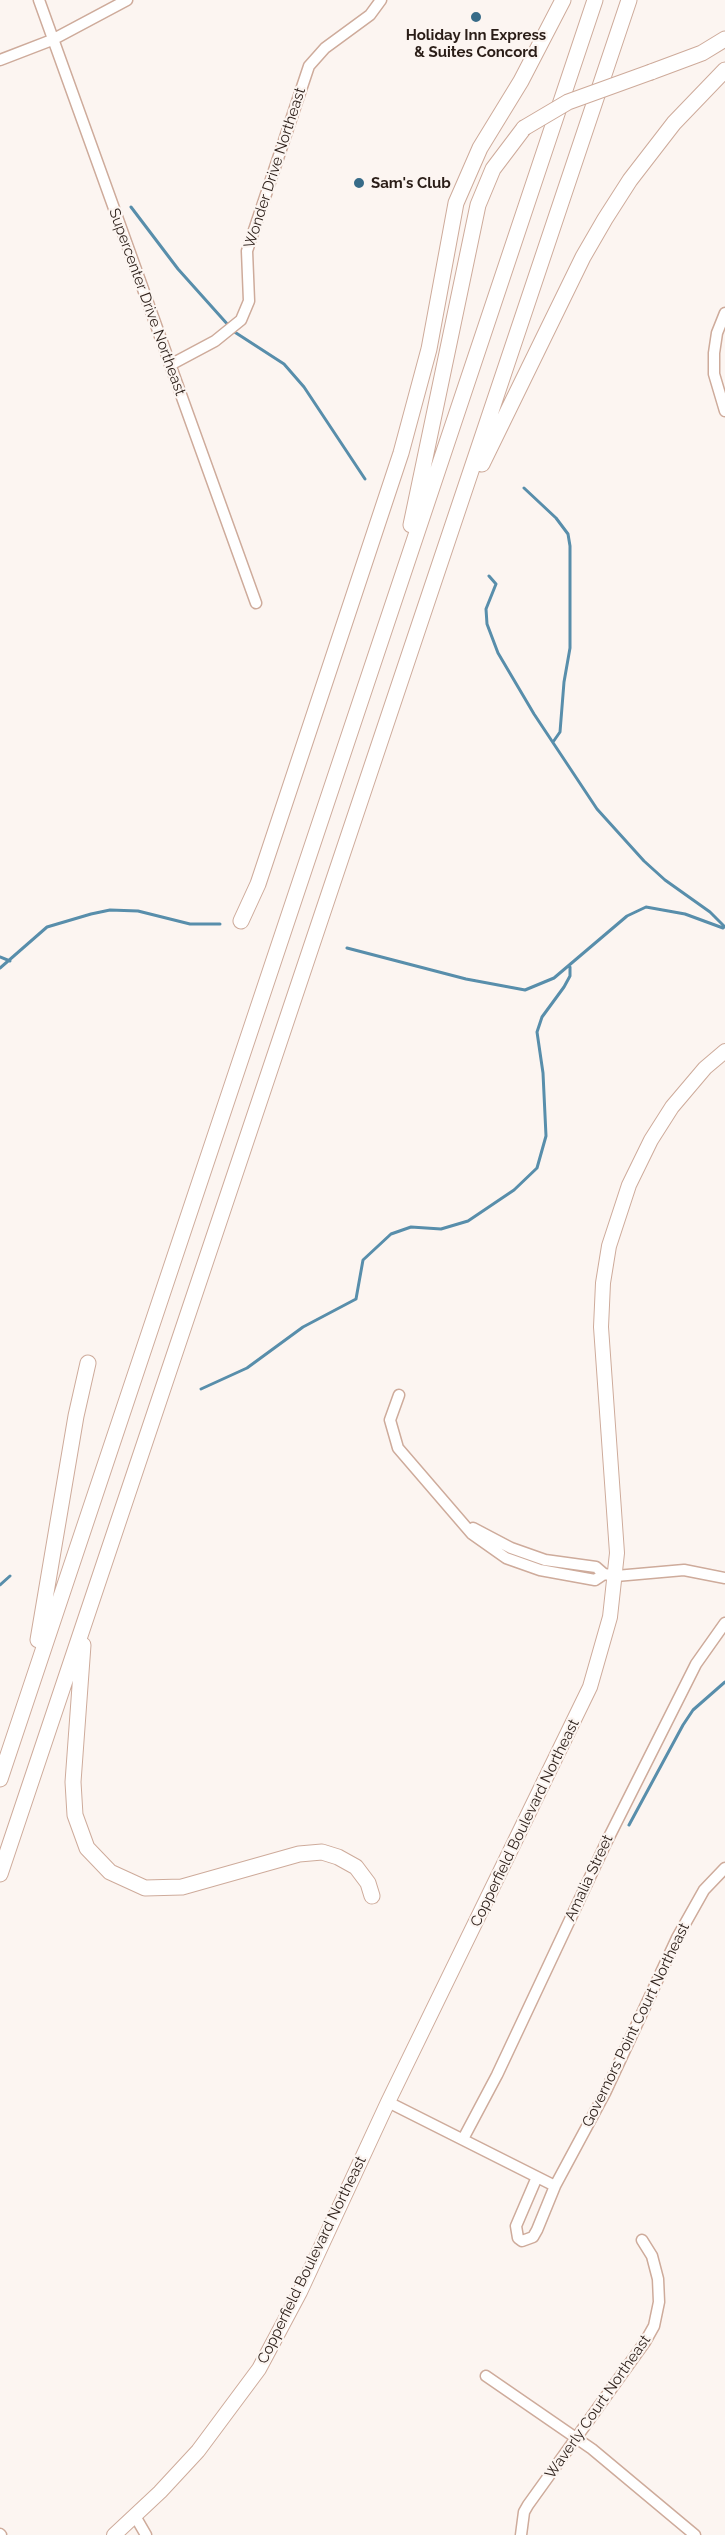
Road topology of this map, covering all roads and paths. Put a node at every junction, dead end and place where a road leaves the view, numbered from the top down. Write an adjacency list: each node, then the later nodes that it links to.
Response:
1 (39, 0): 8 (street, Supercenter Drive Northeast)
2 (127, 0): 8 (street)
3 (381, 0): 12 (street, Wonder Drive Northeast)
4 (563, 0): 17 (highway)
5 (595, 0): 15 (highway)
6 (629, 0): 14 (highway)
7 (725, 39): 15 (highway, bridge)
8 (52, 40): 9 (street); 12 (street, Supercenter Drive Northeast)
9 (0, 60)
10 (725, 70): 14 (highway)
11 (725, 313): 13 (street)
12 (170, 365): 16 (street, Supercenter Drive Northeast)
13 (725, 411)
14 (456, 518): 23 (highway)
15 (398, 588): 25 (highway)
16 (256, 603)
17 (241, 921)
18 (725, 1051): 21 (main road, Copperfield Boulevard Northeast)
19 (88, 1363): 25 (highway)
20 (399, 1395): 21 (street)
21 (610, 1575): 22 (street); 30 (main road, Copperfield Boulevard Northeast)
22 (725, 1578)
23 (85, 1621): 28 (highway); 29 (highway)
24 (725, 1623): 31 (street, Amalia Street)
25 (31, 1686): 26 (highway)
26 (0, 1779)
27 (725, 1868): 33 (street, Governors Point Court Northeast)
28 (0, 1874)
29 (372, 1896)
30 (388, 2102): 31 (street); 37 (main road, Copperfield Boulevard Northeast)
31 (463, 2139): 32 (street)
32 (537, 2177): 33 (street); 33 (street, Governors Point Court Northeast)
33 (555, 2187)
34 (642, 2240): 36 (street, Waverly Court Northeast)
35 (486, 2376): 36 (street)
36 (577, 2438): 40 (street, Waverly Court Northeast); 41 (street)
37 (135, 2516): 38 (main road, Copperfield Boulevard Northeast); 39 (street)
38 (114, 2535)
39 (146, 2535)
40 (521, 2535)
41 (695, 2535)

